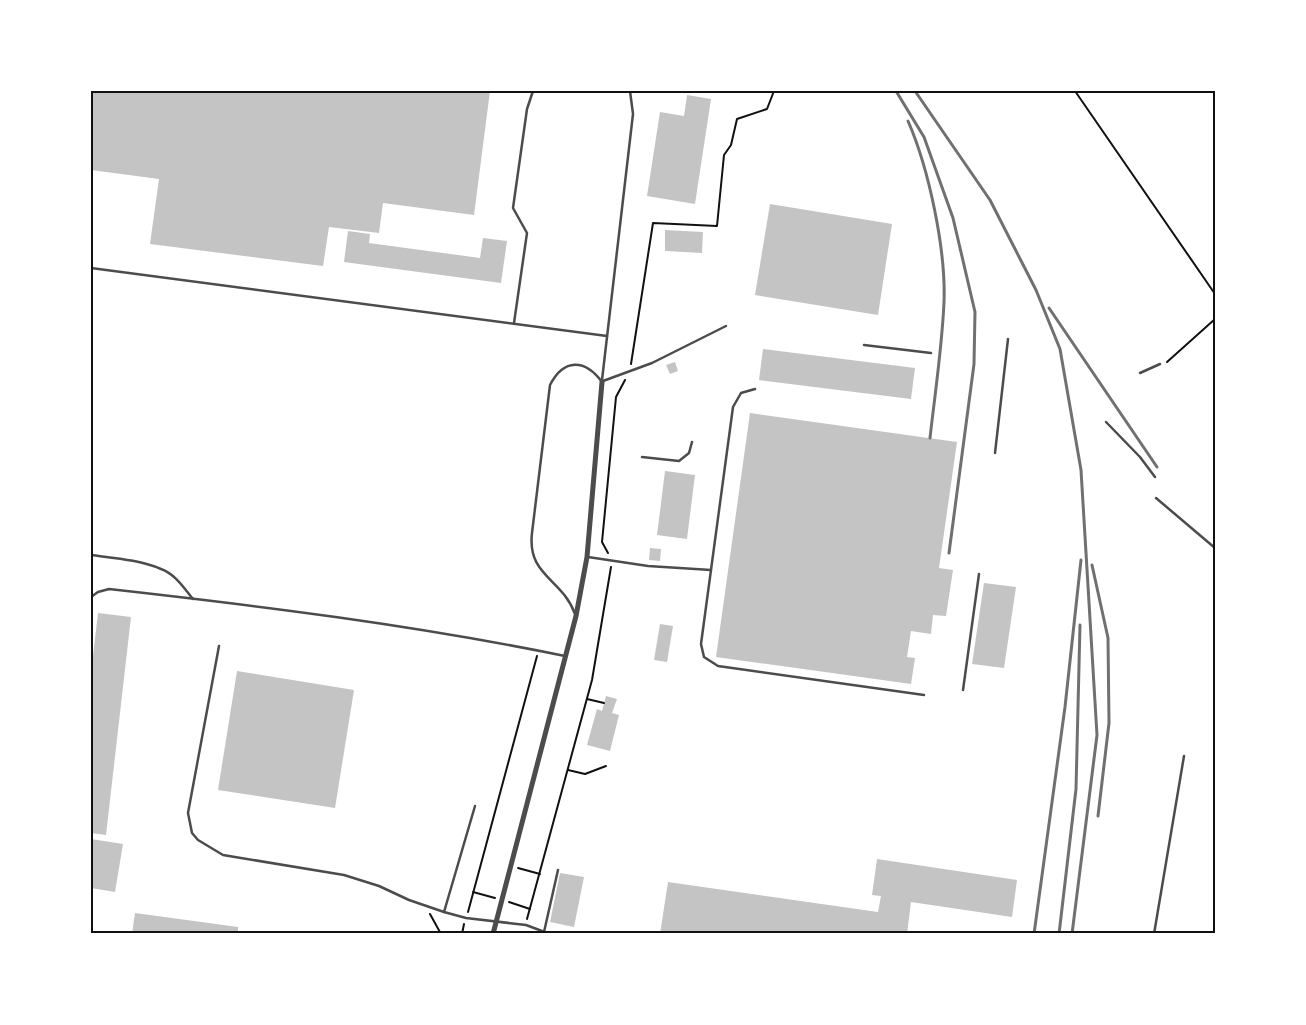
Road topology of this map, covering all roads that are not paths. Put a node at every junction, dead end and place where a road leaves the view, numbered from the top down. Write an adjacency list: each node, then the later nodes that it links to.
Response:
1 (533, 91): 4 (lane)
2 (630, 91): 6 (lane)
3 (91, 268): 4 (lane)
4 (514, 324): 6 (lane)
5 (726, 326): 12 (lane)
6 (607, 336): 12 (lane)
7 (1008, 339): 16 (lane)
8 (864, 345): 9 (lane)
9 (930, 353)
10 (1160, 364): 11 (lane)
11 (1140, 373)
12 (602, 382): 22 (street); 27 (lane)
13 (755, 389): 23 (lane)
14 (1106, 422): 18 (lane)
15 (692, 442): 17 (lane)
16 (995, 453)
17 (642, 457)
18 (1155, 477)
19 (1156, 498): 20 (lane)
20 (1215, 548)
21 (91, 555): 26 (lane)
22 (587, 557): 23 (lane); 27 (street)
23 (711, 570): 31 (lane)
24 (979, 574): 30 (lane)
25 (91, 597): 26 (lane)
26 (193, 598): 29 (lane)
27 (576, 616): 29 (street)
28 (219, 646): 35 (lane)
29 (566, 656): 36 (street)
30 (963, 690)
31 (924, 695)
32 (1184, 756): 40 (lane)
33 (475, 806): 35 (lane)
34 (558, 870): 37 (lane)
35 (444, 912): 36 (lane)
36 (496, 922): 37 (lane); 38 (street)
37 (544, 932): 39 (lane)
38 (492, 934)
39 (550, 934)
40 (1154, 934)

